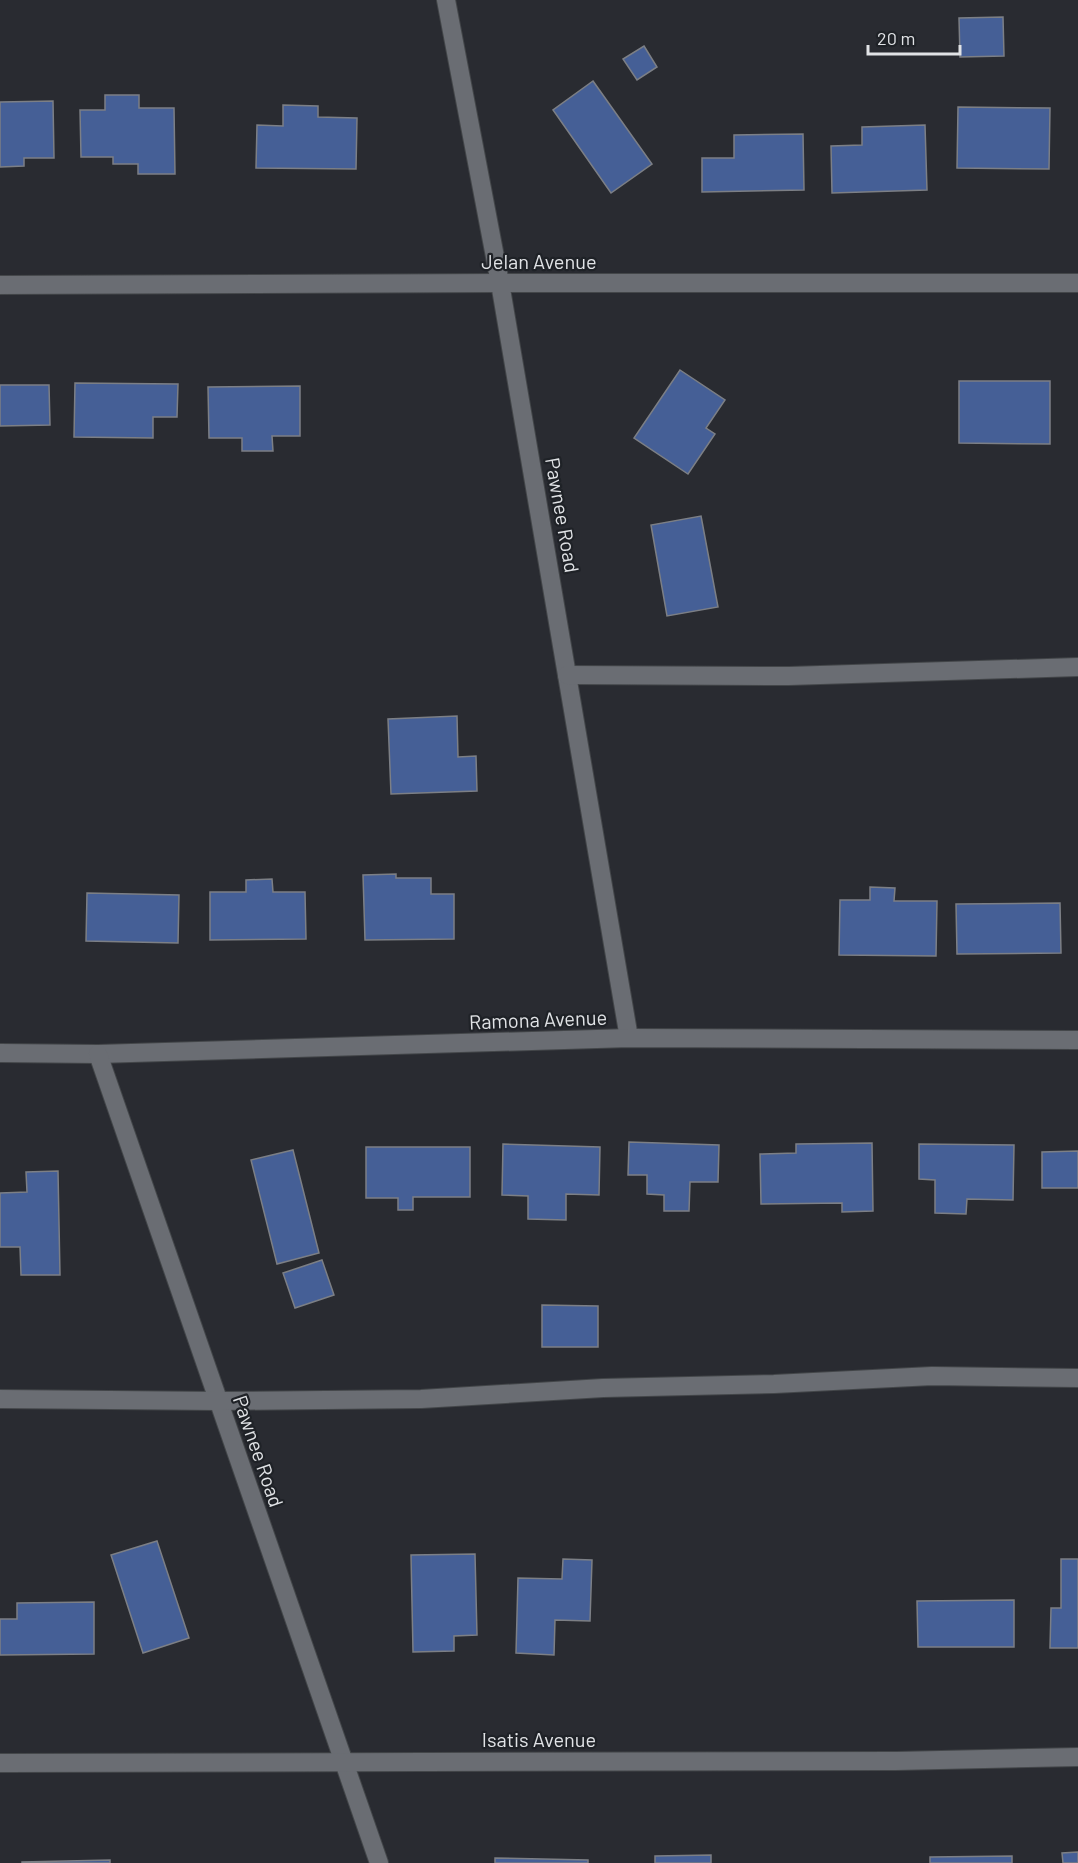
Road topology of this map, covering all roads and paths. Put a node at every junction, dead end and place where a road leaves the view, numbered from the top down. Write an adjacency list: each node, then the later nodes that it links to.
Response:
1 (446, 0): 2 (street, Pawnee Road)
2 (500, 282): 3 (street, Jelan Avenue); 4 (street, Jelan Avenue); 6 (street, Pawnee Road)
3 (1078, 283)
4 (0, 285)
5 (1078, 667): 6 (street)
6 (567, 675): 7 (street, Pawnee Road)
7 (628, 1038): 8 (street, Ramona Avenue); 10 (street, Ramona Avenue)
8 (1078, 1040)
9 (0, 1053): 10 (street, Ramona Avenue)
10 (98, 1054): 13 (street, Pawnee Road)
11 (1078, 1378): 13 (street)
12 (0, 1399): 13 (street)
13 (218, 1401): 15 (street, Pawnee Road)
14 (1078, 1757): 15 (street, Isatis Avenue)
15 (343, 1762): 16 (street, Isatis Avenue); 17 (street, Pawnee Road)
16 (0, 1763)
17 (379, 1863)

